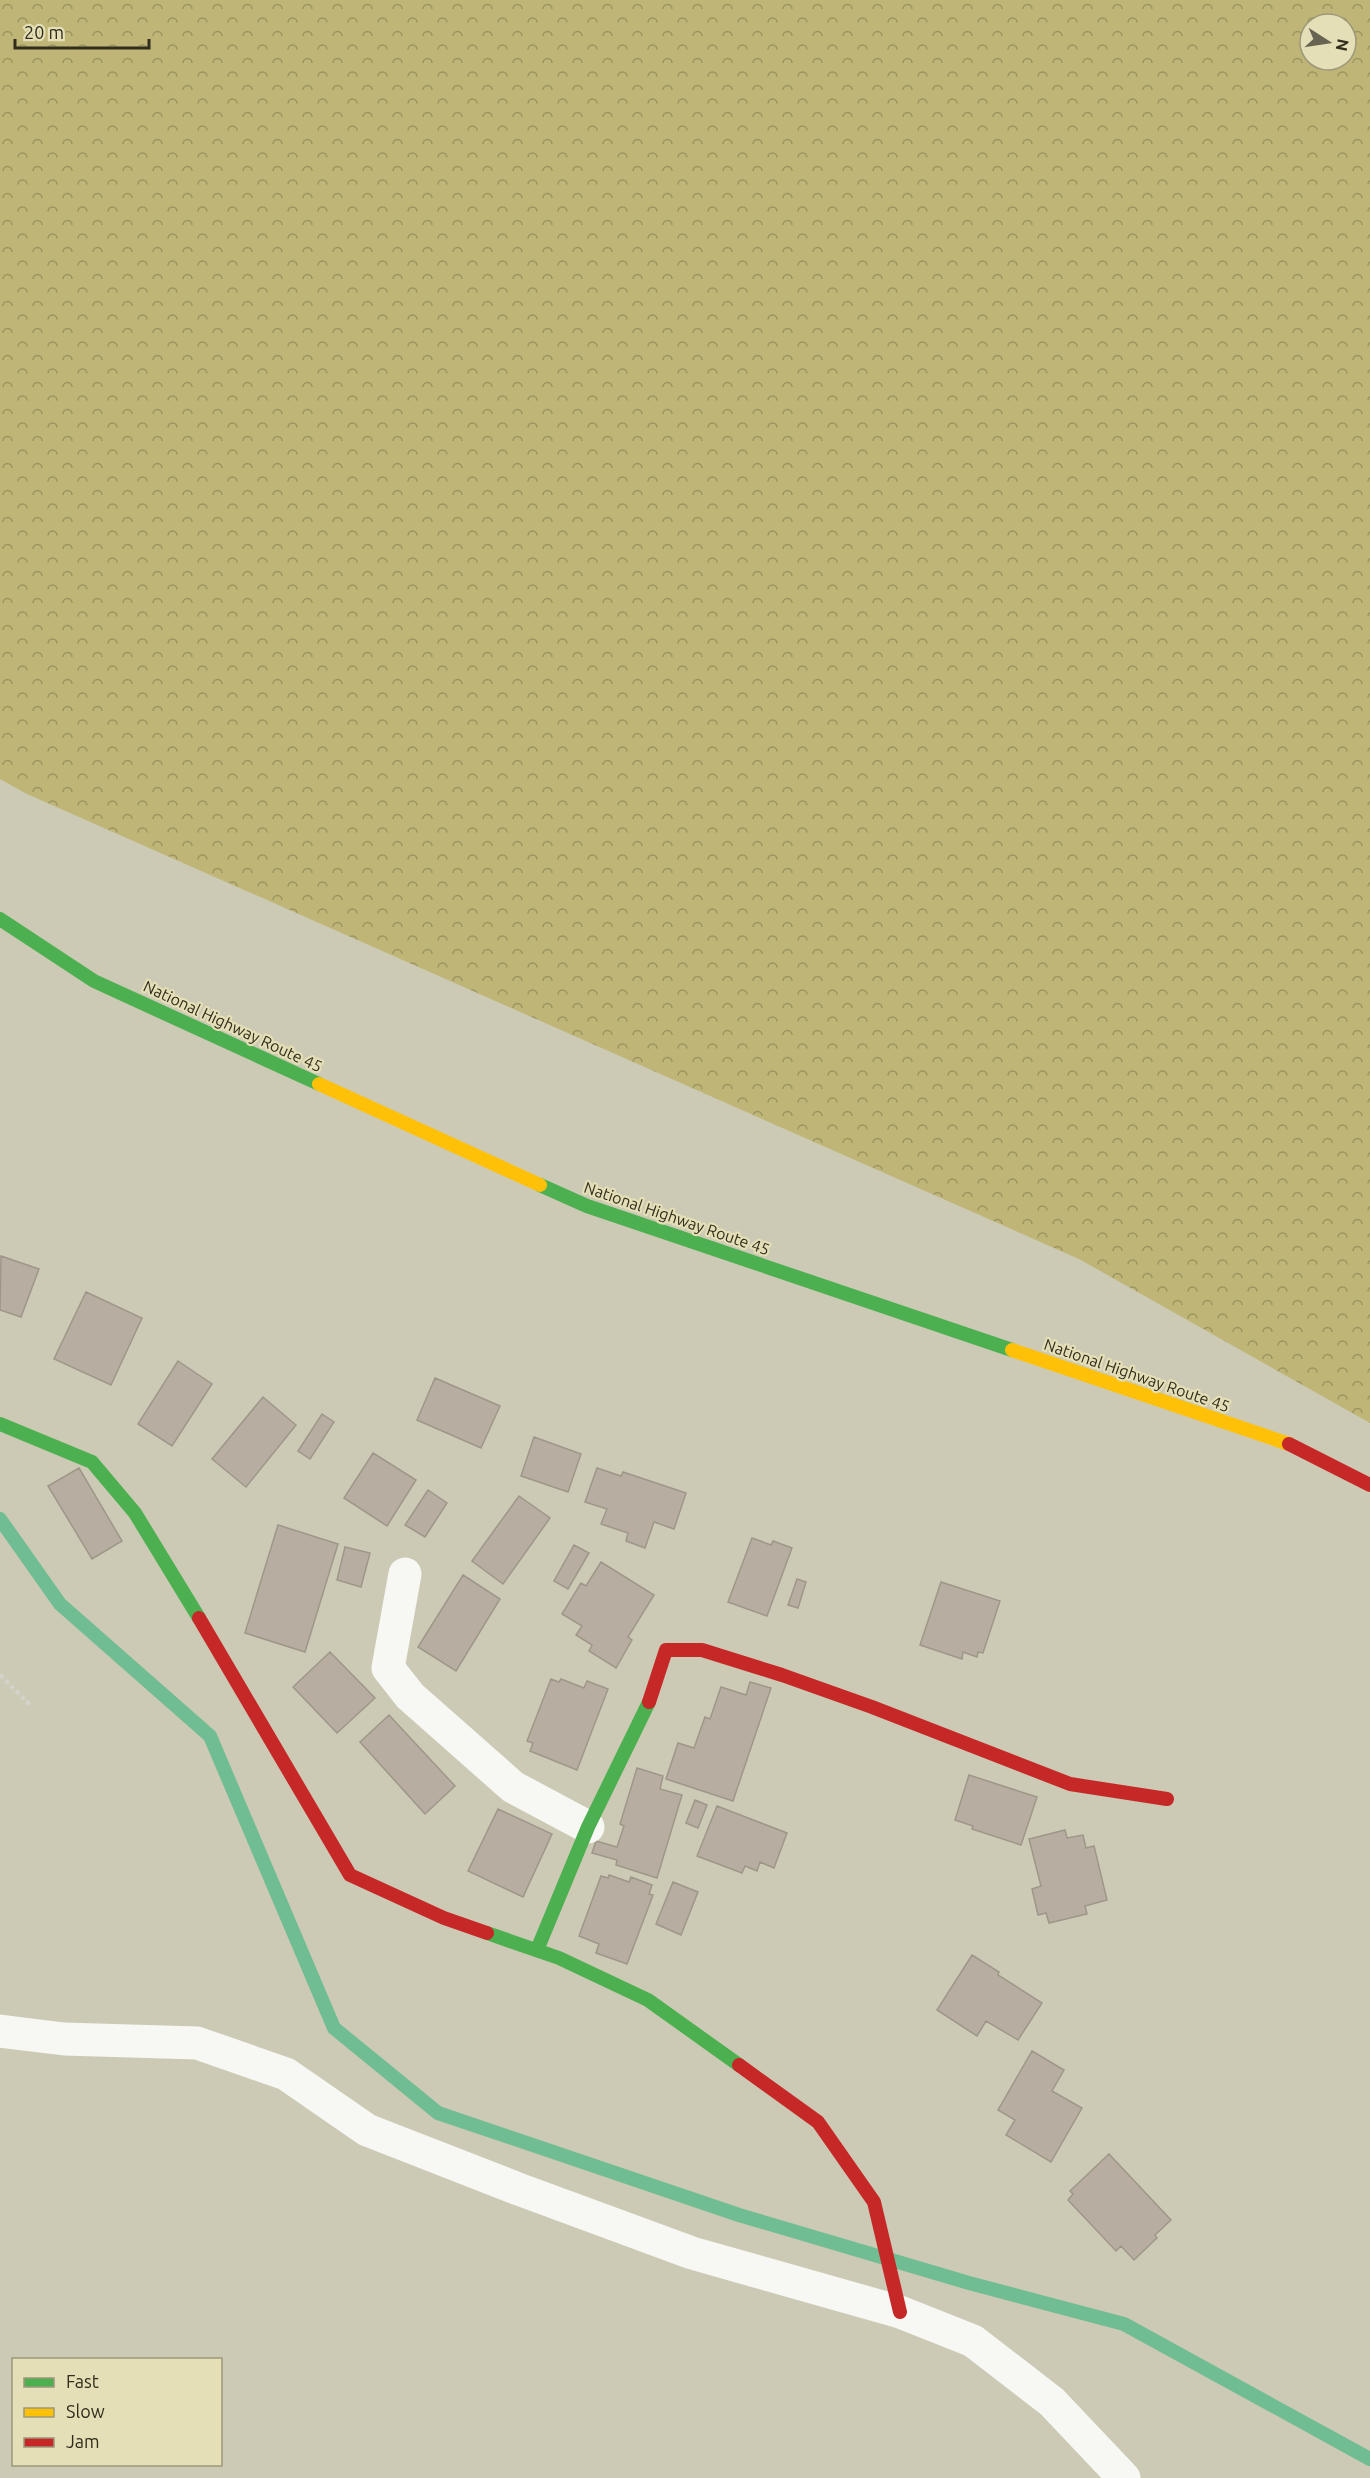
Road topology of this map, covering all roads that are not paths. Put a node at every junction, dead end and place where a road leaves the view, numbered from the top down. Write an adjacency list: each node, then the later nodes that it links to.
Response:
1 (0, 919): 3 (main road, National Highway Route 45)
2 (0, 1424): 7 (main road)
3 (1370, 1485)
4 (405, 1574): 6 (street)
5 (1167, 1799): 6 (main road)
6 (588, 1827): 7 (main road)
7 (537, 1950): 9 (main road)
8 (0, 2031): 9 (street)
9 (897, 2300): 10 (street)
10 (1124, 2478)

